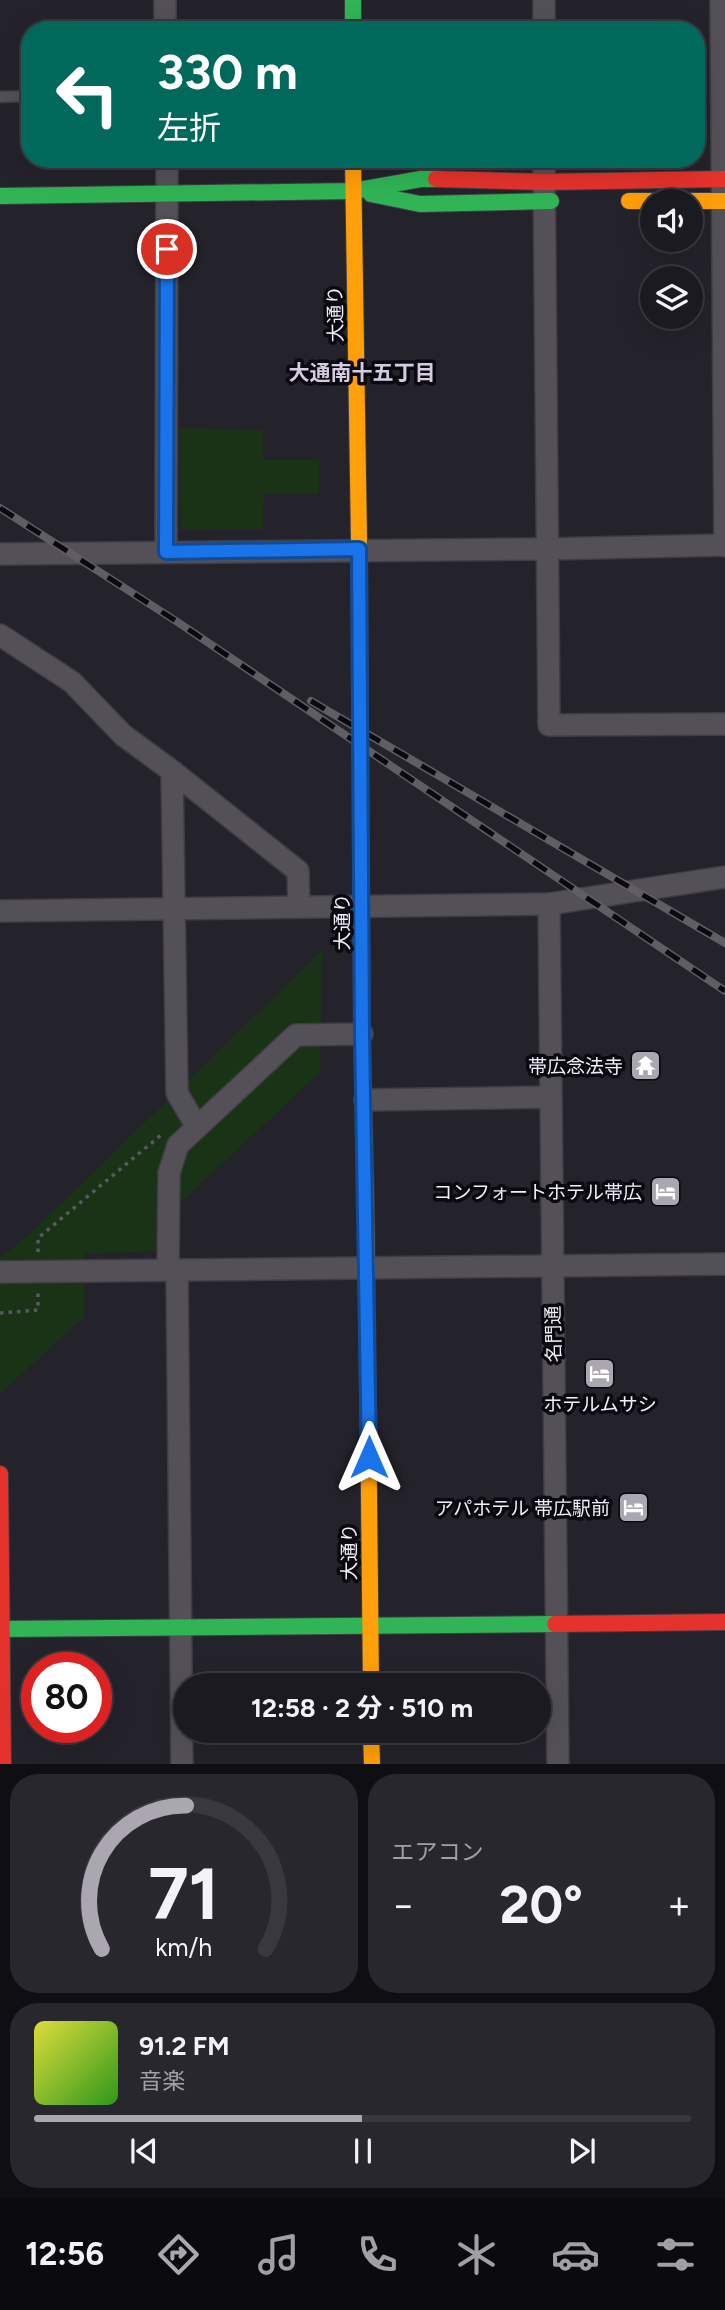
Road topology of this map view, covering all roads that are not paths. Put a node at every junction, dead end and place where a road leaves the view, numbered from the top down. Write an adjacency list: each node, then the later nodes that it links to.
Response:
1 (165, 0): 5 (street)
2 (353, 0): 6 (main road)
3 (544, 0): 7 (street)
4 (721, 0): 13 (street)
5 (165, 21)
6 (353, 21)
7 (544, 21)
8 (21, 96): 9 (lane)
9 (0, 97)
10 (167, 168): 16 (street)
11 (353, 168): 14 (main road, 大通り)
12 (544, 168): 15 (street)
13 (724, 179): 15 (main road); 20 (street)
14 (353, 191): 15 (main road); 15 (main road); 16 (main road); 22 (main road, 大通り)
15 (543, 191): 18 (main road); 23 (street)
16 (168, 194): 17 (main road); 24 (street)
17 (0, 196)
18 (571, 201)
19 (612, 201): 20 (main road)
20 (724, 201): 21 (street)
21 (725, 545): 23 (street)
22 (359, 549): 23 (street); 24 (street); 31 (main road, 大通り)
23 (547, 549): 27 (street)
24 (166, 552): 25 (street)
25 (0, 554)
26 (0, 635): 28 (street)
27 (725, 724)
28 (172, 771): 32 (street); 33 (street)
29 (725, 877): 30 (street)
30 (549, 904): 31 (street); 36 (street, 名門通)
31 (363, 905): 32 (street); 35 (main road, 大通り)
32 (299, 906): 33 (street)
33 (174, 909): 34 (street); 38 (street)
34 (0, 911)
35 (362, 1034): 37 (main road, 大通り); 38 (street)
36 (550, 1097): 37 (street); 40 (street, 名門通)
37 (365, 1100): 41 (main road, 大通り)
38 (197, 1127): 42 (street)
39 (725, 1264): 40 (street)
40 (552, 1265): 41 (street); 46 (street, 名門通)
41 (368, 1269): 42 (street); 47 (main road, 大通り)
42 (173, 1270): 43 (street); 48 (street)
43 (0, 1272)
44 (0, 1474): 49 (main road)
45 (725, 1622): 46 (main road)
46 (556, 1623): 47 (main road); 55 (street, 名門通)
47 (370, 1626): 48 (main road); 50 (main road, 大通り)
48 (181, 1627): 49 (main road); 53 (street)
49 (1, 1629): 52 (main road)
50 (371, 1673)
51 (371, 1743): 54 (main road)
52 (3, 1764)
53 (183, 1764)
54 (372, 1764)
55 (558, 1764)

